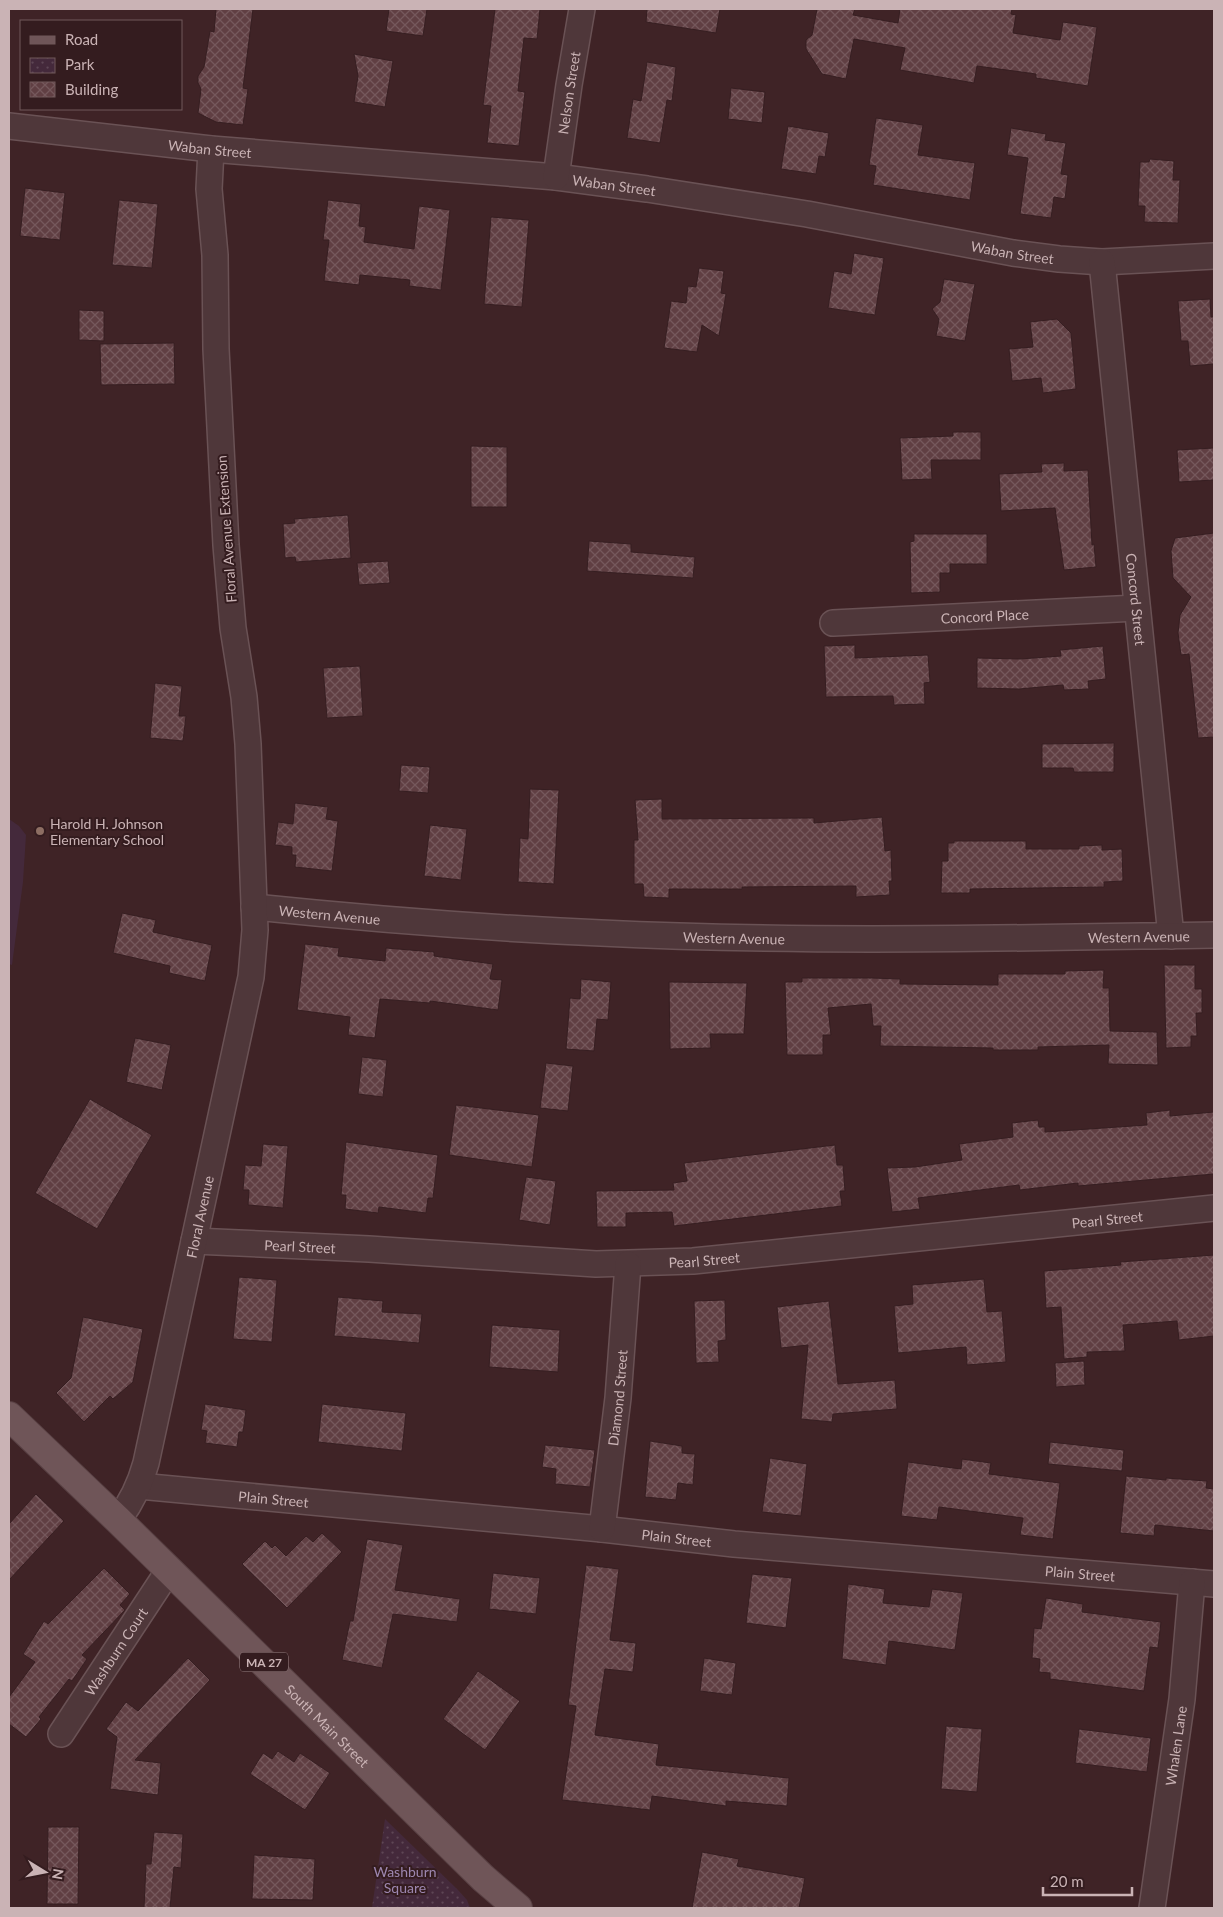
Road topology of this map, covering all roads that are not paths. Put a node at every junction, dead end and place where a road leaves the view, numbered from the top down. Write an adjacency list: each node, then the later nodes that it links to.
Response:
1 (582, 9): 4 (street, Nelson Street)
2 (9, 126): 3 (street, Waban Street)
3 (211, 149): 4 (street, Waban Street); 9 (street, Floral Avenue Extension)
4 (556, 177): 6 (street, Waban Street)
5 (1214, 256): 6 (street, Waban Street)
6 (1102, 262): 7 (street, Concord Street)
7 (1137, 608): 8 (street, Concord Place); 11 (street, Concord Street)
8 (833, 623)
9 (254, 907): 11 (street, Western Avenue); 13 (street, Floral Avenue)
10 (1214, 935): 11 (street, Western Avenue)
11 (1171, 936)
12 (1214, 1208): 14 (street, Pearl Street)
13 (194, 1241): 14 (street, Pearl Street); 16 (street, Floral Avenue)
14 (628, 1264): 18 (street, Diamond Street)
15 (9, 1416): 17 (main road, South Main Street / MA 27)
16 (139, 1486): 17 (street, Floral Avenue); 18 (street, Plain Street)
17 (118, 1520): 19 (main road, South Main Street / MA 27)
18 (602, 1529): 20 (street, Plain Street)
19 (169, 1570): 21 (street, Washburn Court); 22 (main road, South Main Street / MA 27)
20 (1203, 1583): 23 (street, Whalen Lane)
21 (61, 1734)
22 (518, 1908)
23 (1152, 1908)

